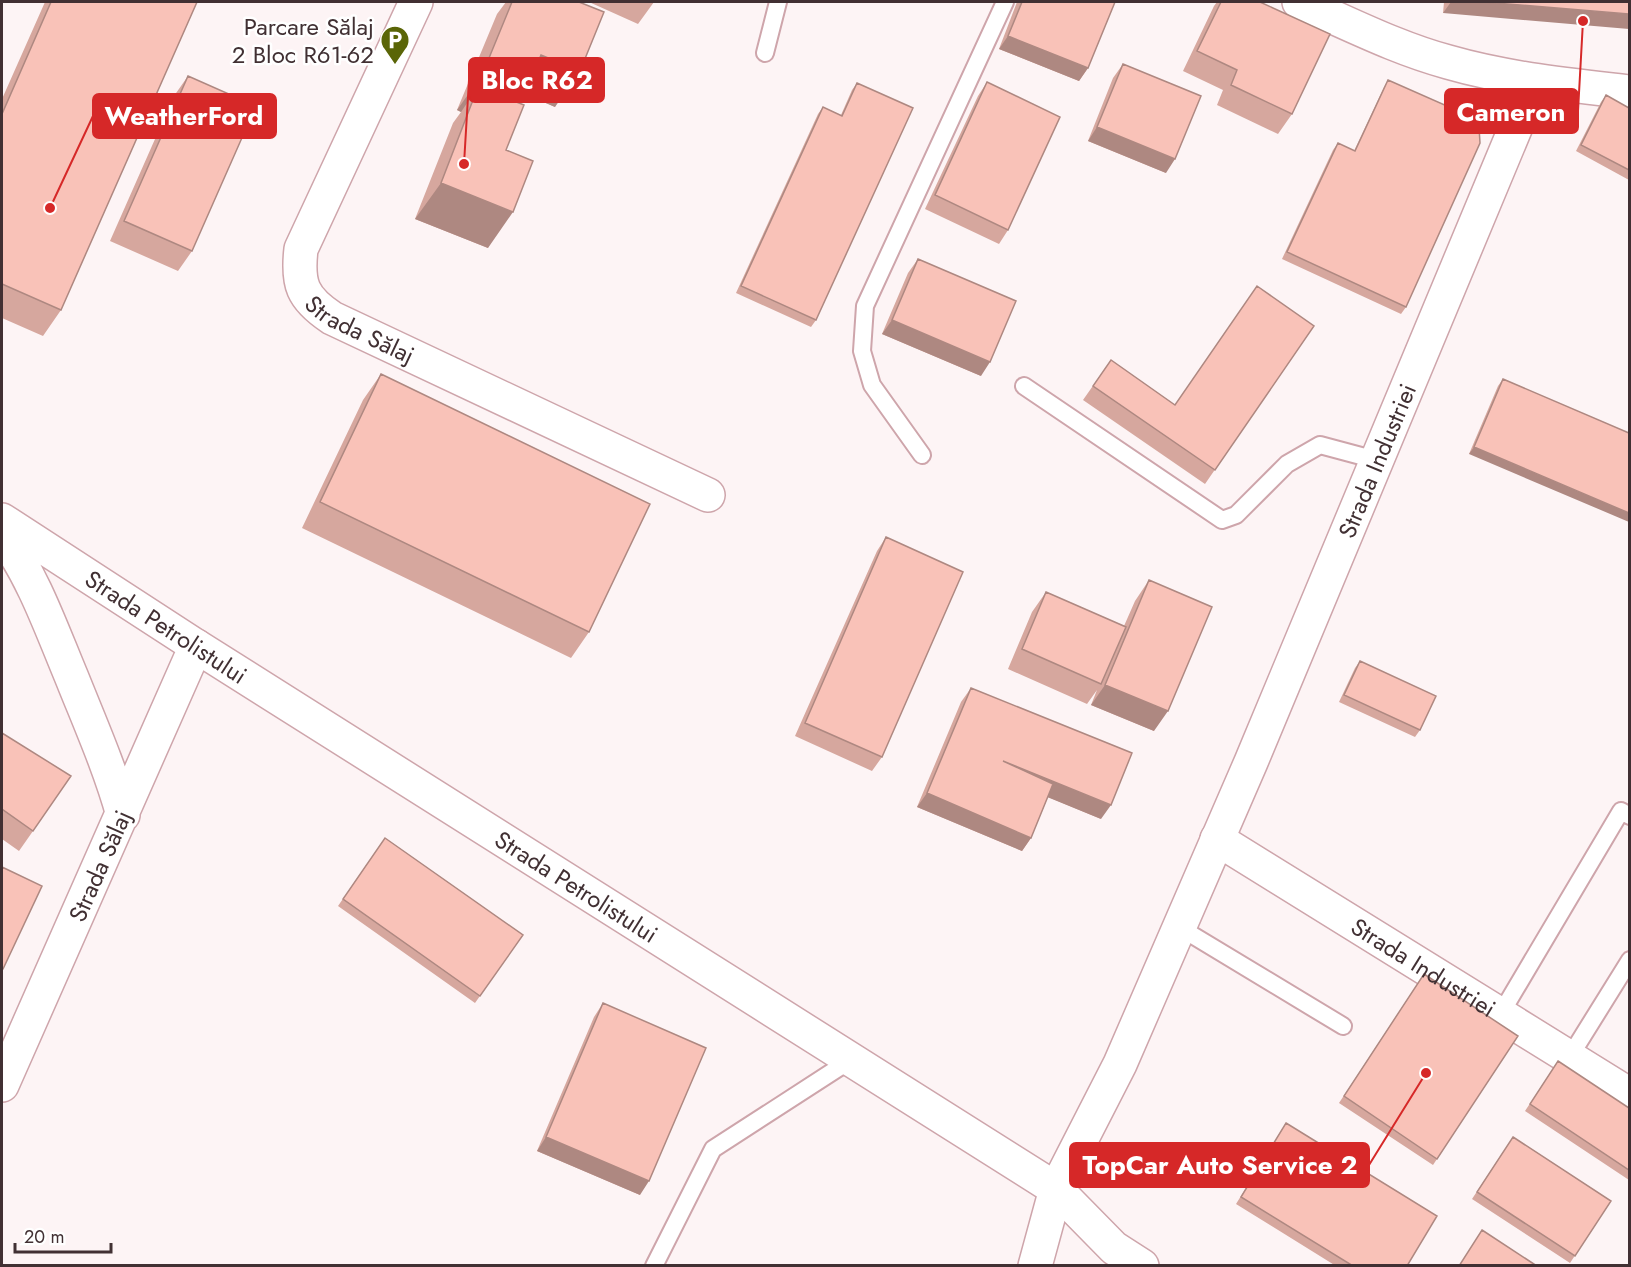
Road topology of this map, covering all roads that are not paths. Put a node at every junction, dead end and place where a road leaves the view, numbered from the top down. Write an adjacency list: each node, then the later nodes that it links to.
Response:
1 (416, 2): 11 (street, Strada Sălaj)
2 (778, 2): 5 (lane)
3 (1005, 2): 9 (lane)
4 (1299, 2): 6 (street)
5 (765, 53)
6 (1534, 81): 7 (street); 10 (street, Strada Industriei)
7 (1629, 92)
8 (1024, 386): 10 (lane)
9 (922, 455)
10 (1376, 460): 17 (street, Strada Industriei)
11 (708, 495)
12 (2, 520): 14 (street, Strada Petrolistului)
13 (2, 534): 15 (street)
14 (196, 646): 15 (street, Strada Sălaj); 23 (street, Strada Petrolistului)
15 (123, 815): 24 (street, Strada Sălaj)
16 (1629, 816): 20 (lane)
17 (1217, 840): 18 (street, Strada Industriei); 20 (street, Strada Industriei)
18 (1179, 927): 21 (lane); 26 (street, Strada Industriei)
19 (1629, 960): 22 (lane)
20 (1500, 1015): 22 (street, Strada Industriei)
21 (1343, 1026)
22 (1569, 1058): 25 (street, Strada Industriei)
23 (849, 1061): 26 (street, Strada Petrolistului); 27 (lane)
24 (2, 1084)
25 (1629, 1095)
26 (1056, 1190): 28 (street, Strada Industriei); 29 (street, Strada Petrolistului)
27 (654, 1266)
28 (1035, 1266)
29 (1142, 1266)

